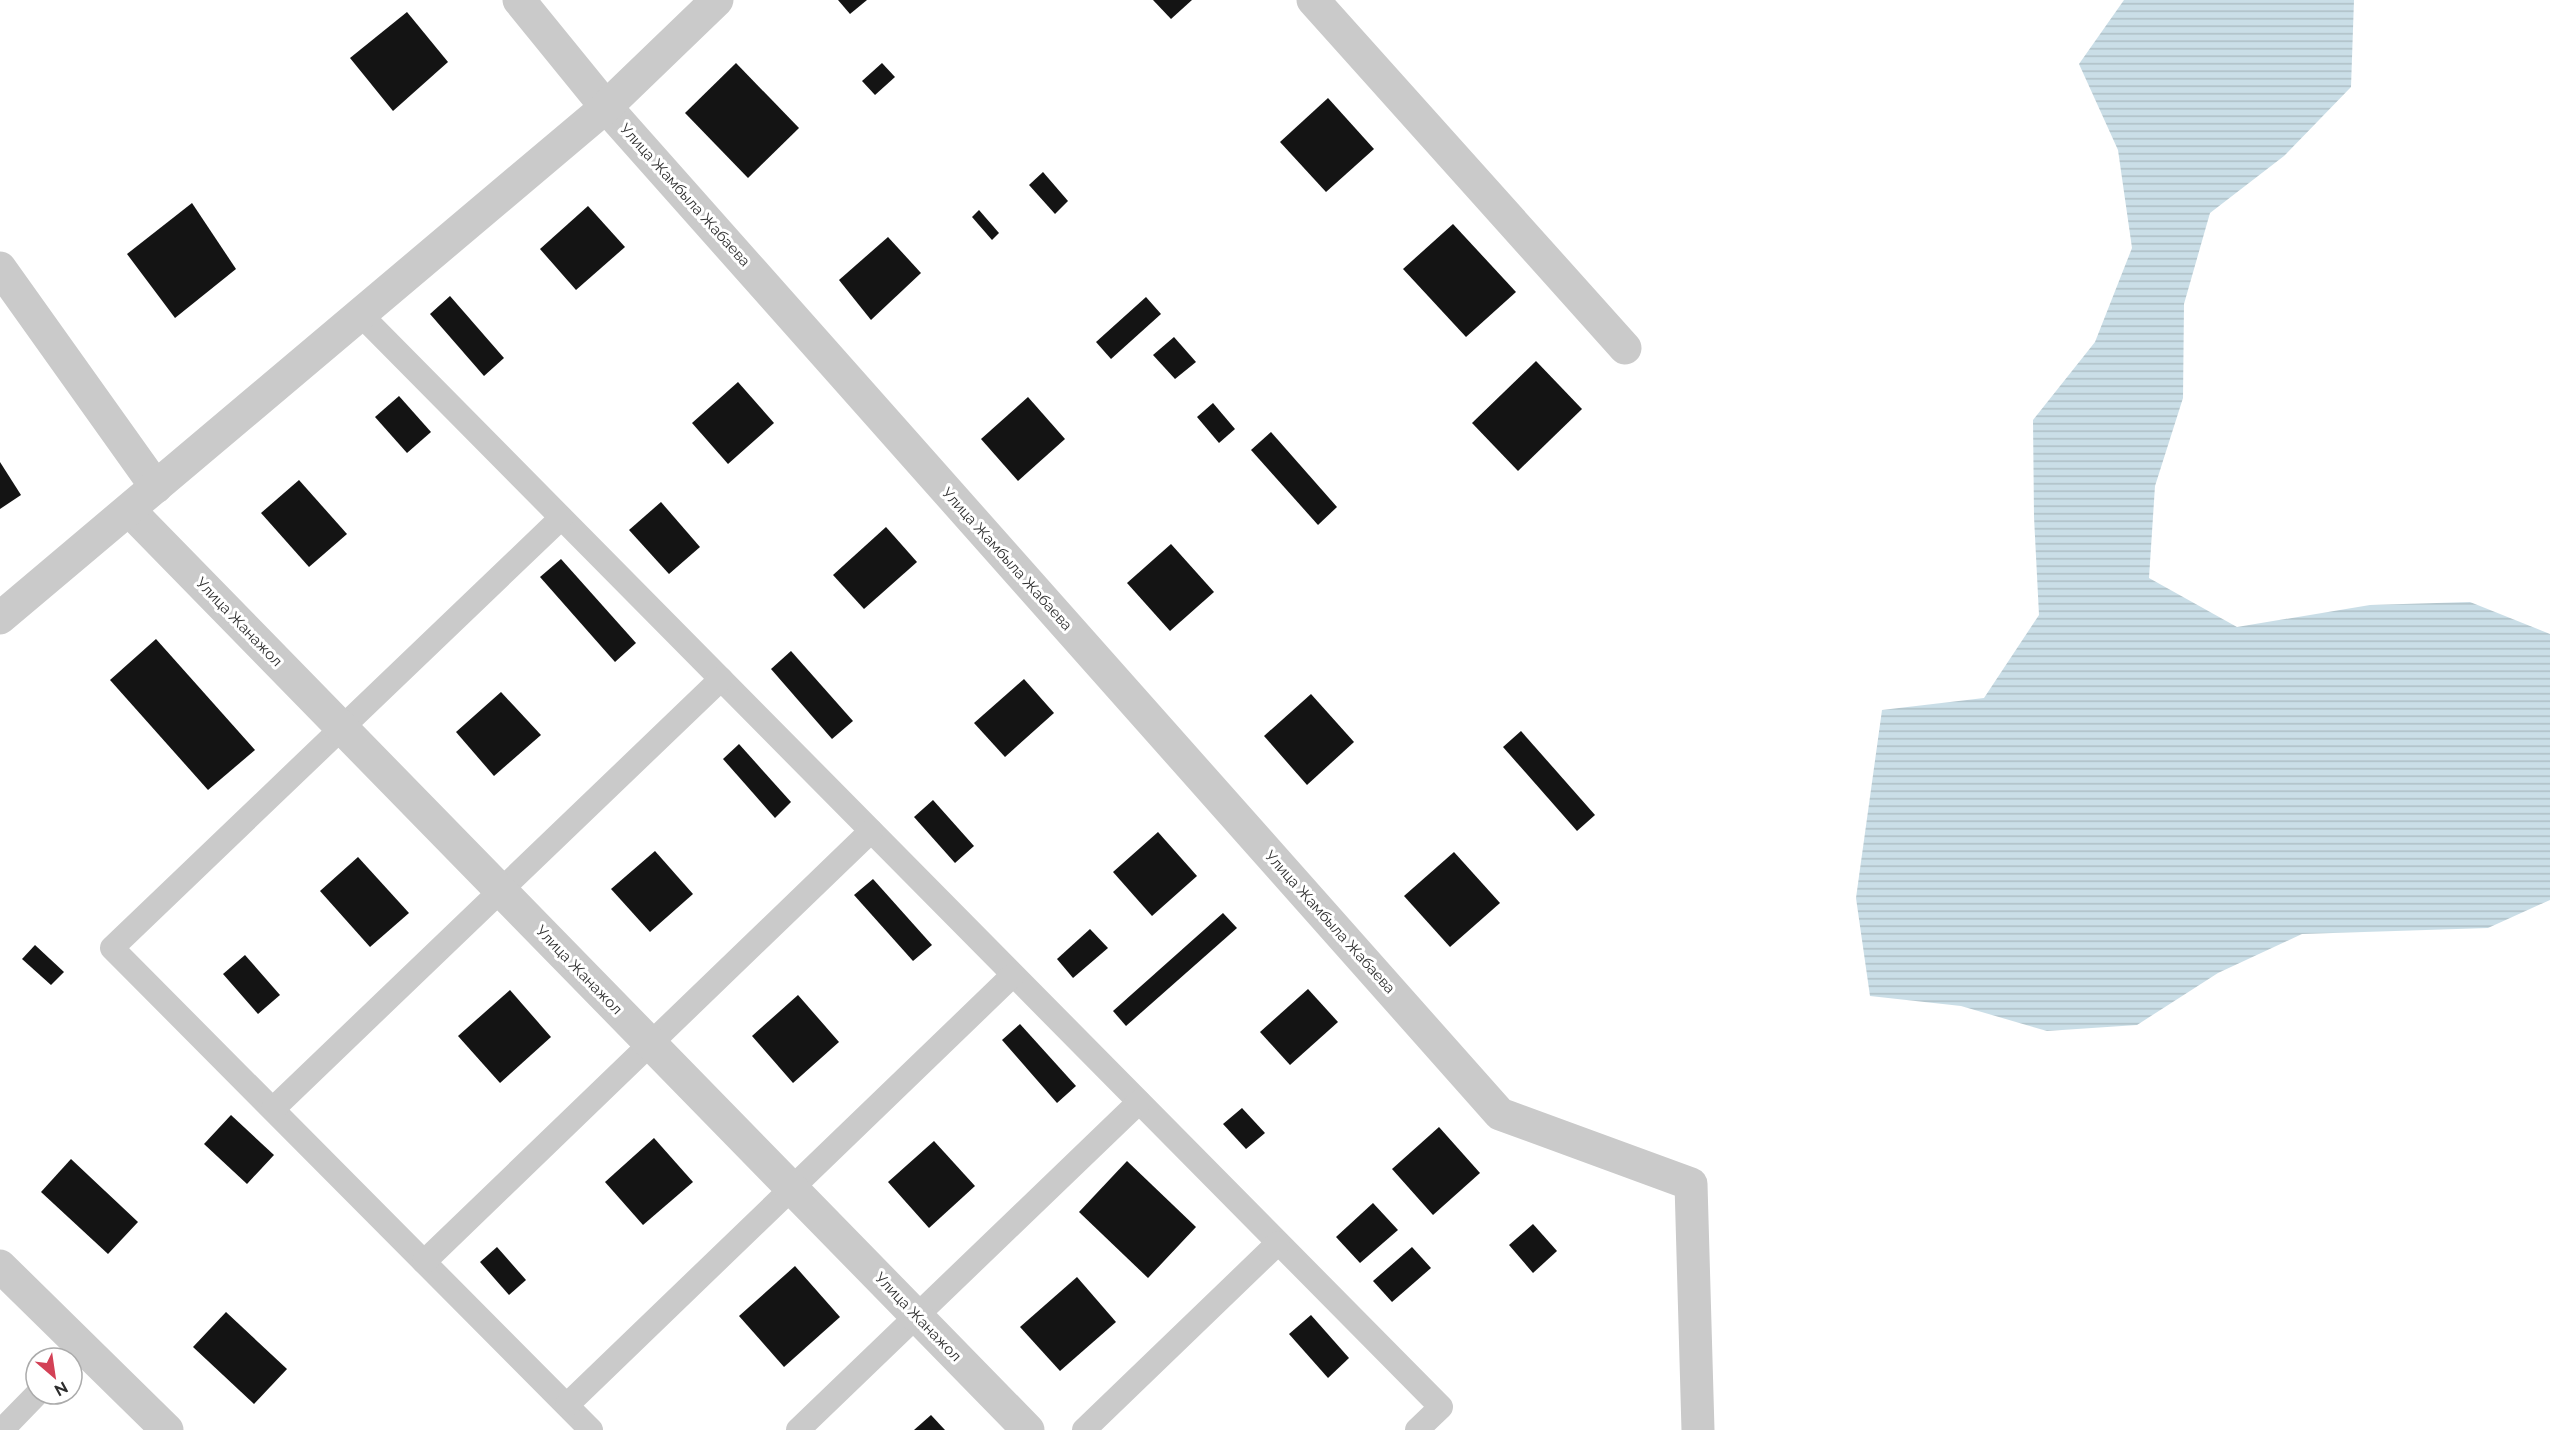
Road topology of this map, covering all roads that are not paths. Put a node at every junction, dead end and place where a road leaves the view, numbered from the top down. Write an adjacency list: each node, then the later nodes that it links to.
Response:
1 (519, 0): 4 (street, Улица Жамбыла Жабаева)
2 (717, 0): 4 (street)
3 (1313, 0): 7 (street)
4 (606, 107): 6 (street); 36 (street, Улица Жамбыла Жабаева)
5 (0, 268): 8 (street)
6 (360, 314): 8 (street); 10 (lane)
7 (1625, 348)
8 (156, 487): 9 (street)
9 (129, 510): 11 (street); 13 (street, Улица Жанажол)
10 (561, 518): 12 (lane); 13 (lane)
11 (0, 618)
12 (721, 679): 14 (lane); 15 (lane)
13 (342, 728): 15 (street, Улица Жанажол); 19 (lane)
14 (871, 831): 16 (lane); 17 (lane)
15 (501, 891): 17 (street, Улица Жанажол); 19 (lane)
16 (1013, 975): 18 (lane); 20 (lane)
17 (651, 1043): 20 (street, Улица Жанажол); 22 (lane)
18 (1139, 1102): 21 (lane); 24 (lane)
19 (273, 1109): 22 (lane)
20 (792, 1188): 24 (street, Улица Жанажол); 27 (lane)
21 (1278, 1243): 34 (lane); 35 (lane)
22 (424, 1262): 27 (lane)
23 (0, 1266): 25 (street)
24 (917, 1316): 32 (lane); 33 (street, Улица Жанажол)
25 (72, 1346)
26 (84, 1358): 30 (street)
27 (567, 1405): 31 (lane)
28 (25, 1406): 29 (lane)
29 (2, 1430)
30 (167, 1430)
31 (591, 1430)
32 (798, 1430)
33 (1028, 1430)
34 (1084, 1430)
35 (1417, 1430)
36 (1698, 1430)

